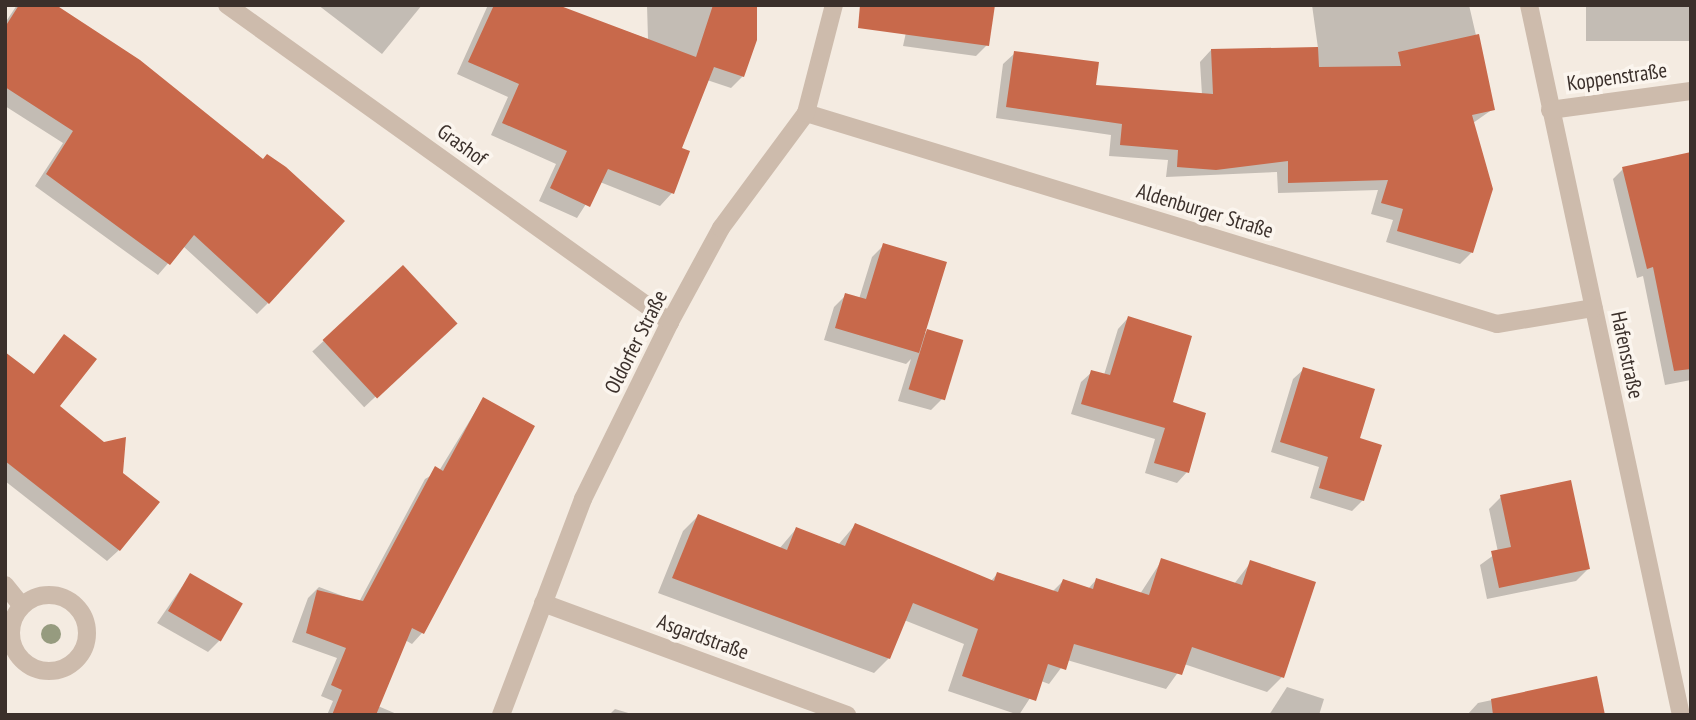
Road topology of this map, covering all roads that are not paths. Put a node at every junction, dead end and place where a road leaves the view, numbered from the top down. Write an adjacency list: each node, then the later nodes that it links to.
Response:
1 (227, 5): 8 (street, Grashof)
2 (834, 5): 6 (street, Oldorfer Straße)
3 (1529, 5): 5 (street, Hafenstraße)
4 (1691, 91): 5 (street, Koppenstraße)
5 (1550, 110): 7 (street, Hafenstraße)
6 (806, 113): 7 (street, Aldenburger Straße); 8 (street, Oldorfer Straße)
7 (1594, 308): 14 (street, Hafenstraße)
8 (670, 322): 10 (street, Oldorfer Straße)
9 (5, 585): 11 (street)
10 (543, 603): 12 (street, Oldorfer Straße); 13 (street, Asgardstraße)
11 (22, 606): 11 (street)
12 (501, 715)
13 (847, 715)
14 (1681, 715)

